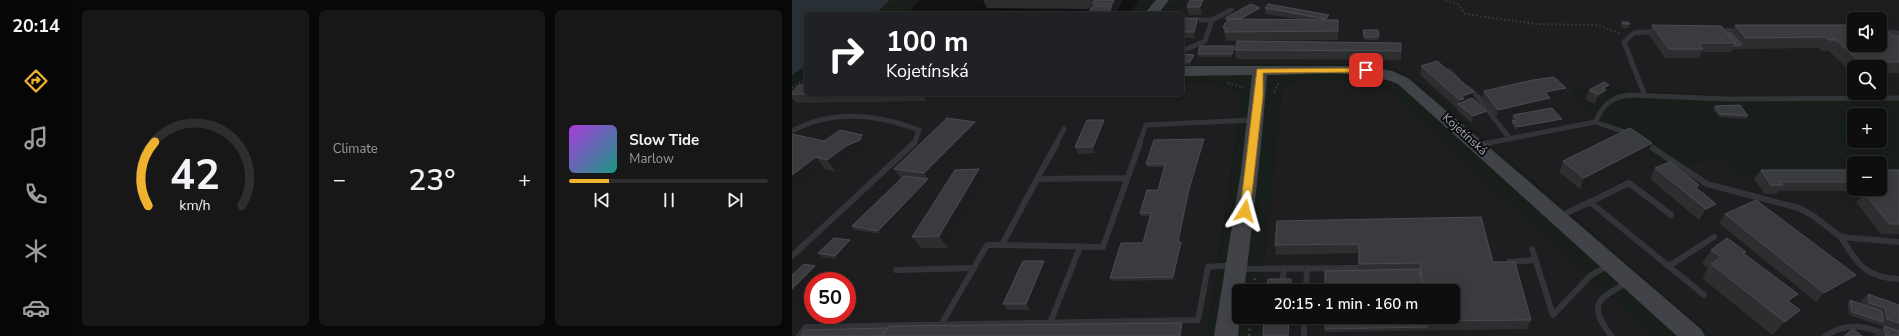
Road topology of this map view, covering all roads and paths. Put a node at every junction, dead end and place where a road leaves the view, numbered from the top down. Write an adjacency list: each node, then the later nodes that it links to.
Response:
1 (1163, 0): 4 (main road)
2 (1446, 0): 12 (path)
3 (1231, 10): 6 (lane)
4 (1153, 12)
5 (1184, 20): 6 (lane)
6 (1212, 20): 13 (lane)
7 (1663, 31): 12 (lane)
8 (1711, 31): 9 (lane)
9 (1742, 31)
10 (1887, 32): 11 (lane)
11 (1899, 33)
12 (1627, 37): 21 (lane)
13 (1184, 49)
14 (1184, 71): 15 (main road, Kojetínská)
15 (1260, 71): 23 (main road); 28 (main road, Kojetínská)
16 (1449, 71): 27 (lane)
17 (804, 80): 19 (path)
18 (1282, 81): 20 (path)
19 (792, 88)
20 (1275, 89)
21 (1645, 96): 22 (lane); 24 (lane)
22 (1899, 98)
23 (1256, 120): 29 (lane); 45 (main road)
24 (1595, 122): 27 (lane); 35 (lane)
25 (1064, 129): 30 (lane)
26 (792, 132): 40 (lane)
27 (1510, 139): 28 (lane)
28 (1477, 145): 33 (main road, Kojetínská)
29 (1127, 178): 30 (lane); 38 (lane)
30 (1037, 179): 37 (lane)
31 (1590, 202): 32 (lane); 33 (lane); 44 (lane)
32 (1671, 215)
33 (1558, 217): 43 (main road, Kojetínská)
34 (1714, 237): 44 (lane)
35 (1841, 238): 36 (lane); 51 (lane)
36 (1899, 242)
37 (1002, 245): 38 (lane); 46 (lane)
38 (1080, 247): 56 (lane)
39 (1532, 248): 41 (lane)
40 (792, 256)
41 (1536, 260): 42 (lane); 43 (lane)
42 (1509, 262)
43 (1611, 264): 52 (main road, Kojetínská)
44 (1668, 266): 55 (lane)
45 (1236, 267): 47 (lane); 56 (lane); 61 (main road)
46 (974, 268): 50 (lane); 59 (lane)
47 (1284, 268): 48 (lane); 53 (lane)
48 (1307, 268): 49 (lane); 54 (lane)
49 (1358, 268)
50 (896, 270)
51 (1899, 279)
52 (1631, 281): 64 (lane); 65 (main road, Kojetínská)
53 (1282, 284)
54 (1306, 284)
55 (1704, 295)
56 (1050, 323): 59 (lane)
57 (1250, 324): 62 (path)
58 (1304, 324): 63 (lane)
59 (941, 325): 60 (lane)
60 (799, 336)
61 (1226, 336)
62 (1249, 336)
63 (1304, 336)
64 (1611, 336)
65 (1693, 336)
66 (1825, 336): 67 (lane)
67 (1892, 336)

